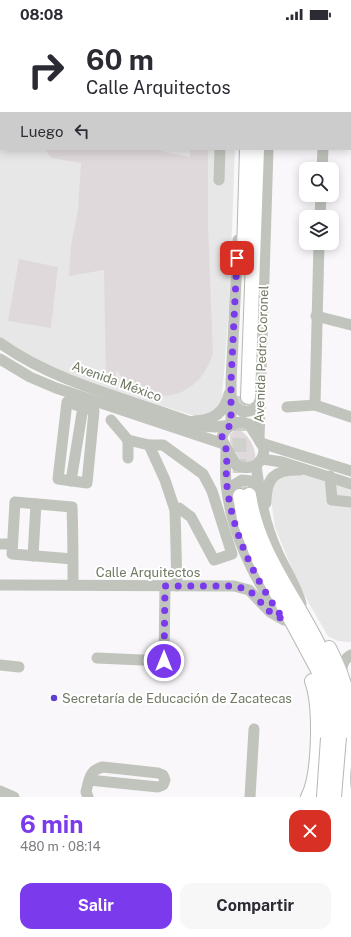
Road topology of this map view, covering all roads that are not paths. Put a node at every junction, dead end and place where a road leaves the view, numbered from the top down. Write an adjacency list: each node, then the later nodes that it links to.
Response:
1 (220, 150): 8 (street)
2 (242, 150): 14 (street, Avenida Pedro Coronel)
3 (247, 150): 15 (main road, Avenida Pedro Coronel)
4 (258, 150): 15 (main road, Avenida Pedro Coronel)
5 (268, 150): 15 (street, Avenida Pedro Coronel)
6 (322, 150): 7 (street)
7 (322, 162)
8 (219, 180)
9 (319, 250): 10 (street)
10 (316, 316): 11 (street); 17 (street)
11 (351, 325)
12 (0, 343): 21 (street, Avenida México)
13 (0, 359): 16 (street, Avenida México)
14 (231, 382): 15 (street, Avenida Pedro Coronel); 21 (street)
15 (244, 398): 22 (street, Avenida Pedro Coronel); 24 (street, Avenida Pedro Coronel)
16 (85, 403): 26 (street, Avenida México); 32 (street); 32 (street); 32 (street)
17 (315, 405): 18 (street); 19 (street)
18 (287, 407)
19 (351, 416)
20 (111, 420): 23 (street)
21 (189, 421): 22 (street, Avenida México)
22 (231, 425): 24 (street); 26 (street)
23 (128, 440): 25 (street); 27 (street)
24 (260, 441): 28 (street); 30 (street)
25 (149, 445): 38 (street); 38 (street)
26 (225, 446): 28 (street); 34 (street)
27 (128, 458)
28 (259, 462): 29 (street); 36 (street)
29 (312, 470): 31 (street); 39 (street)
30 (351, 470)
31 (330, 476): 33 (street); 35 (street)
32 (71, 481)
33 (351, 484)
34 (240, 499): 36 (street); 49 (main road)
35 (351, 502)
36 (261, 503): 39 (street)
37 (36, 504): 41 (street); 42 (street); 43 (street)
38 (175, 510): 47 (street)
39 (266, 522): 48 (street)
40 (0, 544): 41 (street)
41 (12, 544): 42 (street)
42 (33, 556): 43 (street)
43 (73, 559): 45 (street)
44 (0, 585): 45 (street, Calle Arquitectos)
45 (73, 585): 46 (street, Calle Arquitectos)
46 (165, 586): 47 (street, Calle Arquitectos); 51 (street)
47 (177, 586): 49 (street, Calle Arquitectos)
48 (300, 599): 49 (street); 54 (main road)
49 (296, 625): 56 (main road); 59 (main road)
50 (351, 655): 54 (street)
51 (97, 658)
52 (0, 665): 53 (street)
53 (19, 666)
54 (342, 678): 60 (main road)
55 (254, 729): 63 (street)
56 (333, 737): 60 (main road, bridge); 64 (main road, bridge)
57 (89, 780): 57 (street); 62 (street)
58 (0, 791): 61 (street)
59 (310, 793): 60 (main road)
60 (341, 795)
61 (14, 797)
62 (88, 797)
63 (250, 797)
64 (324, 797)

